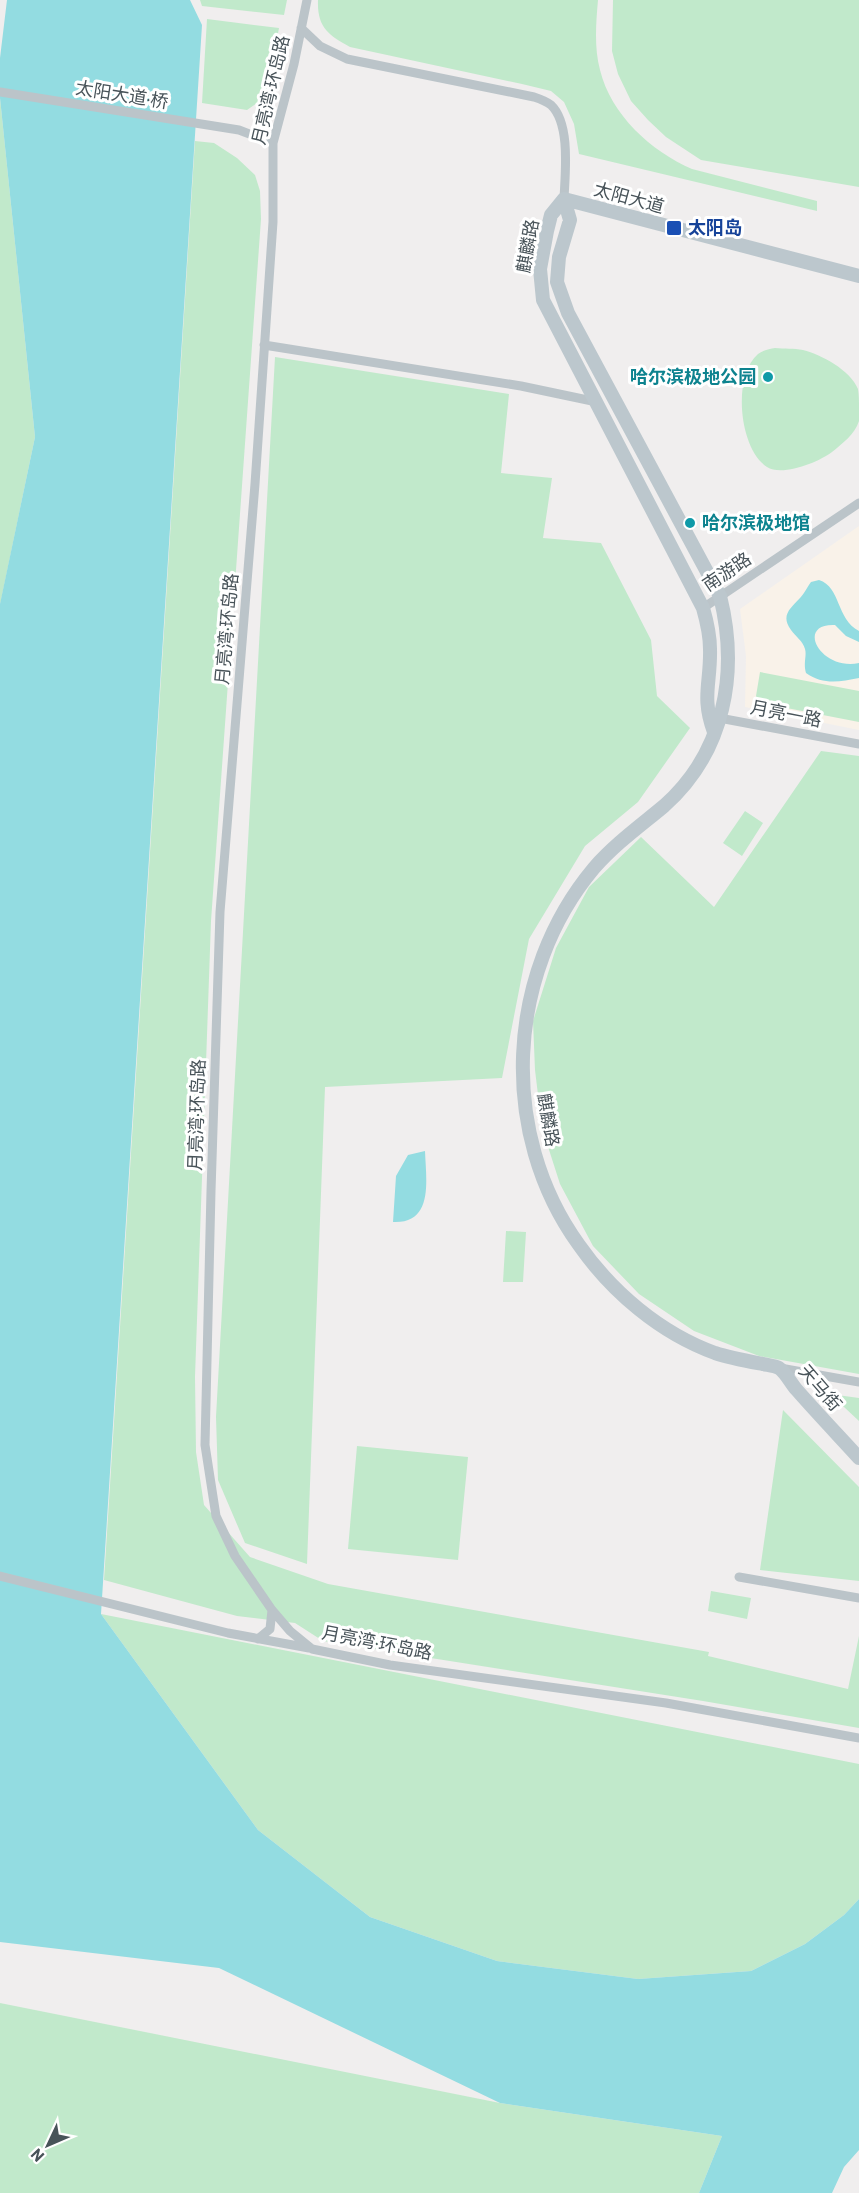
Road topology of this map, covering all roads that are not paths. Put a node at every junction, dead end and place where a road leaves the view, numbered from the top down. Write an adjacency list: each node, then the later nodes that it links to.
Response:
1 (307, 0): 2 (street, 月亮湾·环岛路)
2 (302, 28): 4 (street, 月亮湾·环岛路); 5 (street)
3 (0, 92): 4 (street, 太阳大道·桥)
4 (273, 143): 7 (street, 月亮湾·环岛路)
5 (564, 199): 6 (main road, 太阳大道); 8 (main road, 麒麟路); 10 (main road, 麒麟路)
6 (859, 276)
7 (264, 345): 8 (street); 20 (street, 月亮湾·环岛路)
8 (597, 402): 11 (main road, 麒麟路)
9 (859, 503): 10 (street, 南游路)
10 (720, 596): 11 (street, 南游路); 12 (main road, 麒麟路)
11 (703, 608): 12 (main road, 麒麟路)
12 (714, 717): 13 (street, 月亮一路); 14 (main road, 麒麟路)
13 (859, 744)
14 (780, 1368): 15 (street, 麒麟路); 16 (main road, 天马街)
15 (859, 1383)
16 (859, 1458)
17 (0, 1576): 21 (street)
18 (739, 1577): 19 (street)
19 (859, 1598)
20 (272, 1610): 21 (street); 22 (street, 月亮湾·环岛路)
21 (258, 1639): 22 (street)
22 (312, 1648): 23 (street, 月亮湾·环岛路)
23 (859, 1738)

